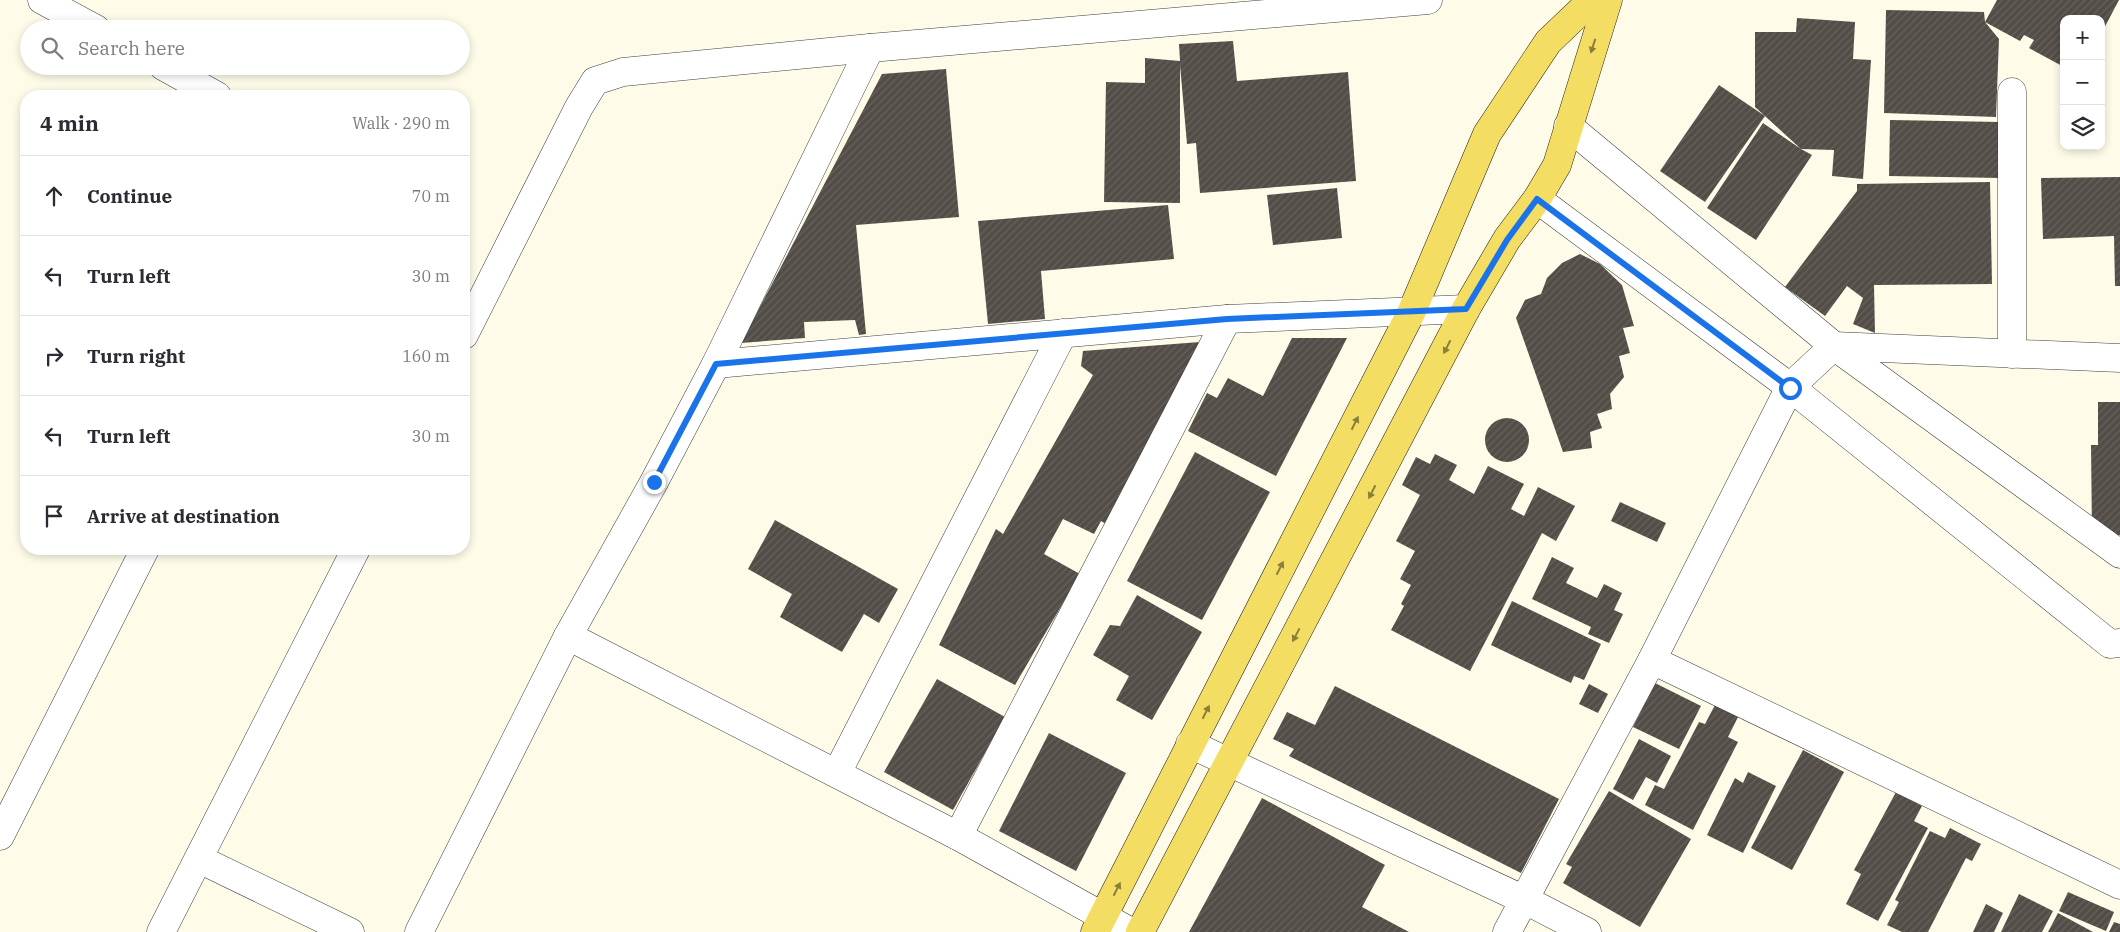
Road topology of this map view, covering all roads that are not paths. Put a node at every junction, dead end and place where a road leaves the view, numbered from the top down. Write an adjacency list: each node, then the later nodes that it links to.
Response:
1 (42, 0): 5 (street)
2 (1428, 0): 6 (street)
3 (1592, 0): 13 (main road)
4 (1608, 0): 10 (main road, one-way to 10)
5 (79, 20)
6 (870, 48): 15 (street); 20 (street)
7 (180, 75): 8 (street)
8 (207, 90)
9 (2012, 92): 18 (street)
10 (1568, 126): 11 (main road); 17 (street)
11 (1537, 199): 12 (main road); 21 (street)
12 (1466, 309): 13 (street); 29 (main road, one-way to 29)
13 (1412, 311): 14 (street); 28 (main road, one-way to 13)
14 (1227, 319): 16 (street); 32 (street)
15 (470, 323)
16 (1063, 333): 20 (street); 30 (street)
17 (1834, 346): 18 (street); 21 (street); 22 (street)
18 (2012, 354): 19 (street)
19 (2120, 358)
20 (716, 364): 25 (street)
21 (1790, 388): 26 (street); 27 (street)
22 (2120, 554)
23 (141, 555): 31 (street)
24 (353, 555): 33 (street)
25 (568, 636): 30 (street); 39 (street)
26 (2120, 643)
27 (1652, 660): 34 (street); 35 (street)
28 (1190, 744): 29 (street); 36 (main road, one-way to 28)
29 (1228, 762): 35 (street); 41 (main road)
30 (837, 774): 32 (street)
31 (0, 836)
32 (958, 836): 36 (street)
33 (199, 859): 37 (street); 38 (street)
34 (2120, 885)
35 (1524, 900): 42 (street); 43 (street)
36 (1099, 924): 40 (street)
37 (161, 932)
38 (350, 932)
39 (419, 932)
40 (1131, 932)
41 (1140, 932)
42 (1507, 932)
43 (1587, 932)

